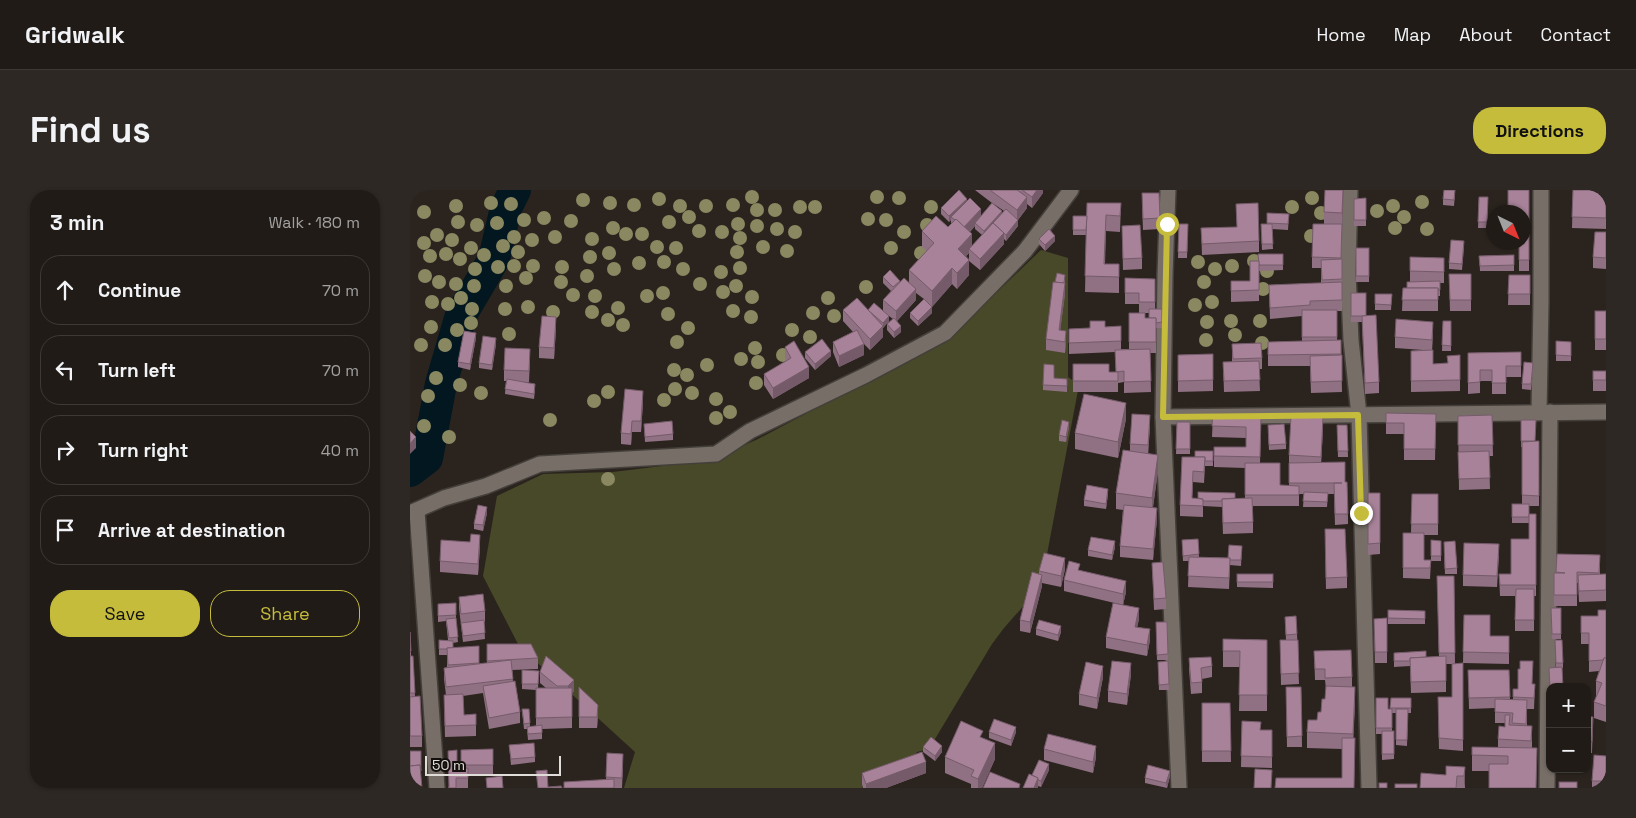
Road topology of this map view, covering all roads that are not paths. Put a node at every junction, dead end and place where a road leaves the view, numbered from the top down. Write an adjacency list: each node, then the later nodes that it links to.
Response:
1 (1071, 190): 9 (street)
2 (1168, 190): 8 (street)
3 (1350, 190): 7 (street)
4 (1541, 190): 5 (street)
5 (1544, 412): 6 (street); 7 (street); 13 (street)
6 (1606, 412)
7 (1358, 415): 8 (street); 12 (street)
8 (1163, 417): 11 (street)
9 (414, 512): 10 (street)
10 (436, 788)
11 (1179, 788)
12 (1368, 788)
13 (1547, 788)

